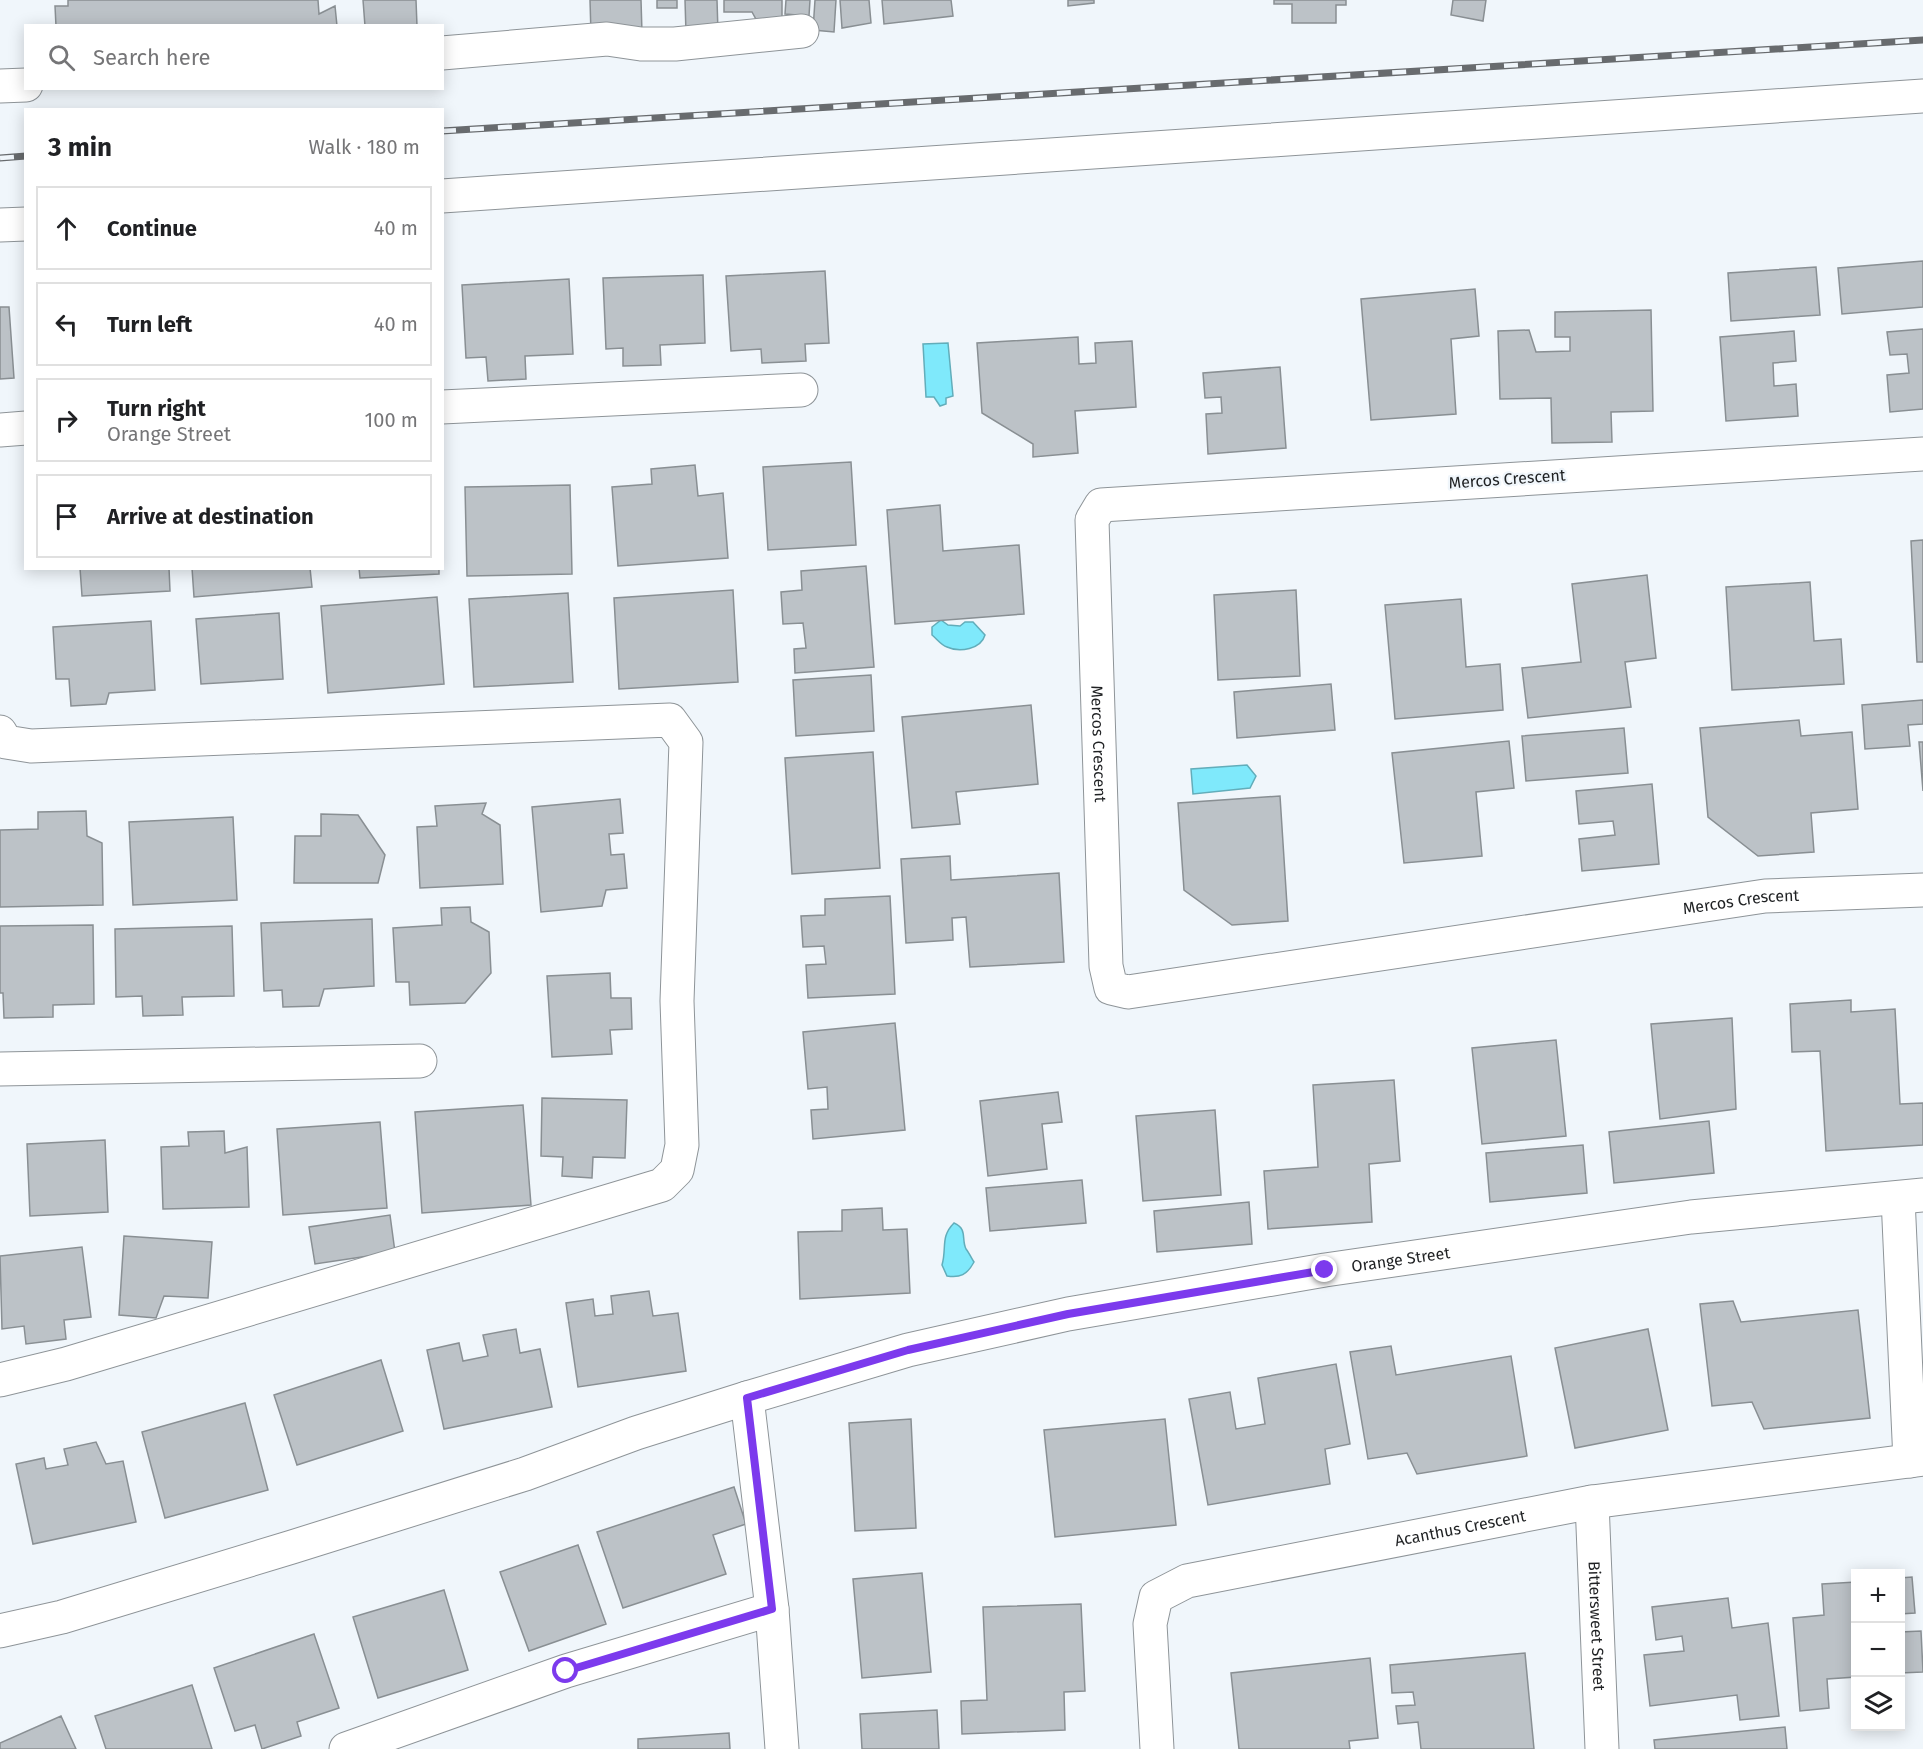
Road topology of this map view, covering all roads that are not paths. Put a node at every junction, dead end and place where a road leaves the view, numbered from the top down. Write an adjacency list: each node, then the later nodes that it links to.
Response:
1 (802, 31): 2 (street)
2 (444, 52)
3 (24, 85): 4 (street)
4 (0, 86)
5 (1923, 96): 6 (street)
6 (444, 196)
7 (24, 224): 8 (street)
8 (0, 225)
9 (801, 390): 10 (street)
10 (444, 407)
11 (24, 428): 12 (street)
12 (0, 430)
13 (1923, 453): 15 (street, Mercos Crescent)
14 (0, 732): 19 (street)
15 (1923, 890)
16 (420, 1061): 17 (street)
17 (0, 1069)
18 (1910, 1196): 20 (street, Orange Street); 21 (street)
19 (0, 1380)
20 (747, 1398): 23 (street); 24 (street, Orange Street)
21 (1917, 1460): 22 (street, Acanthus Crescent)
22 (1592, 1502): 27 (street, Acanthus Crescent); 28 (street, Bittersweet Street)
23 (772, 1609): 25 (street); 26 (street)
24 (0, 1631)
25 (346, 1749)
26 (782, 1749)
27 (1156, 1749)
28 (1602, 1749)

